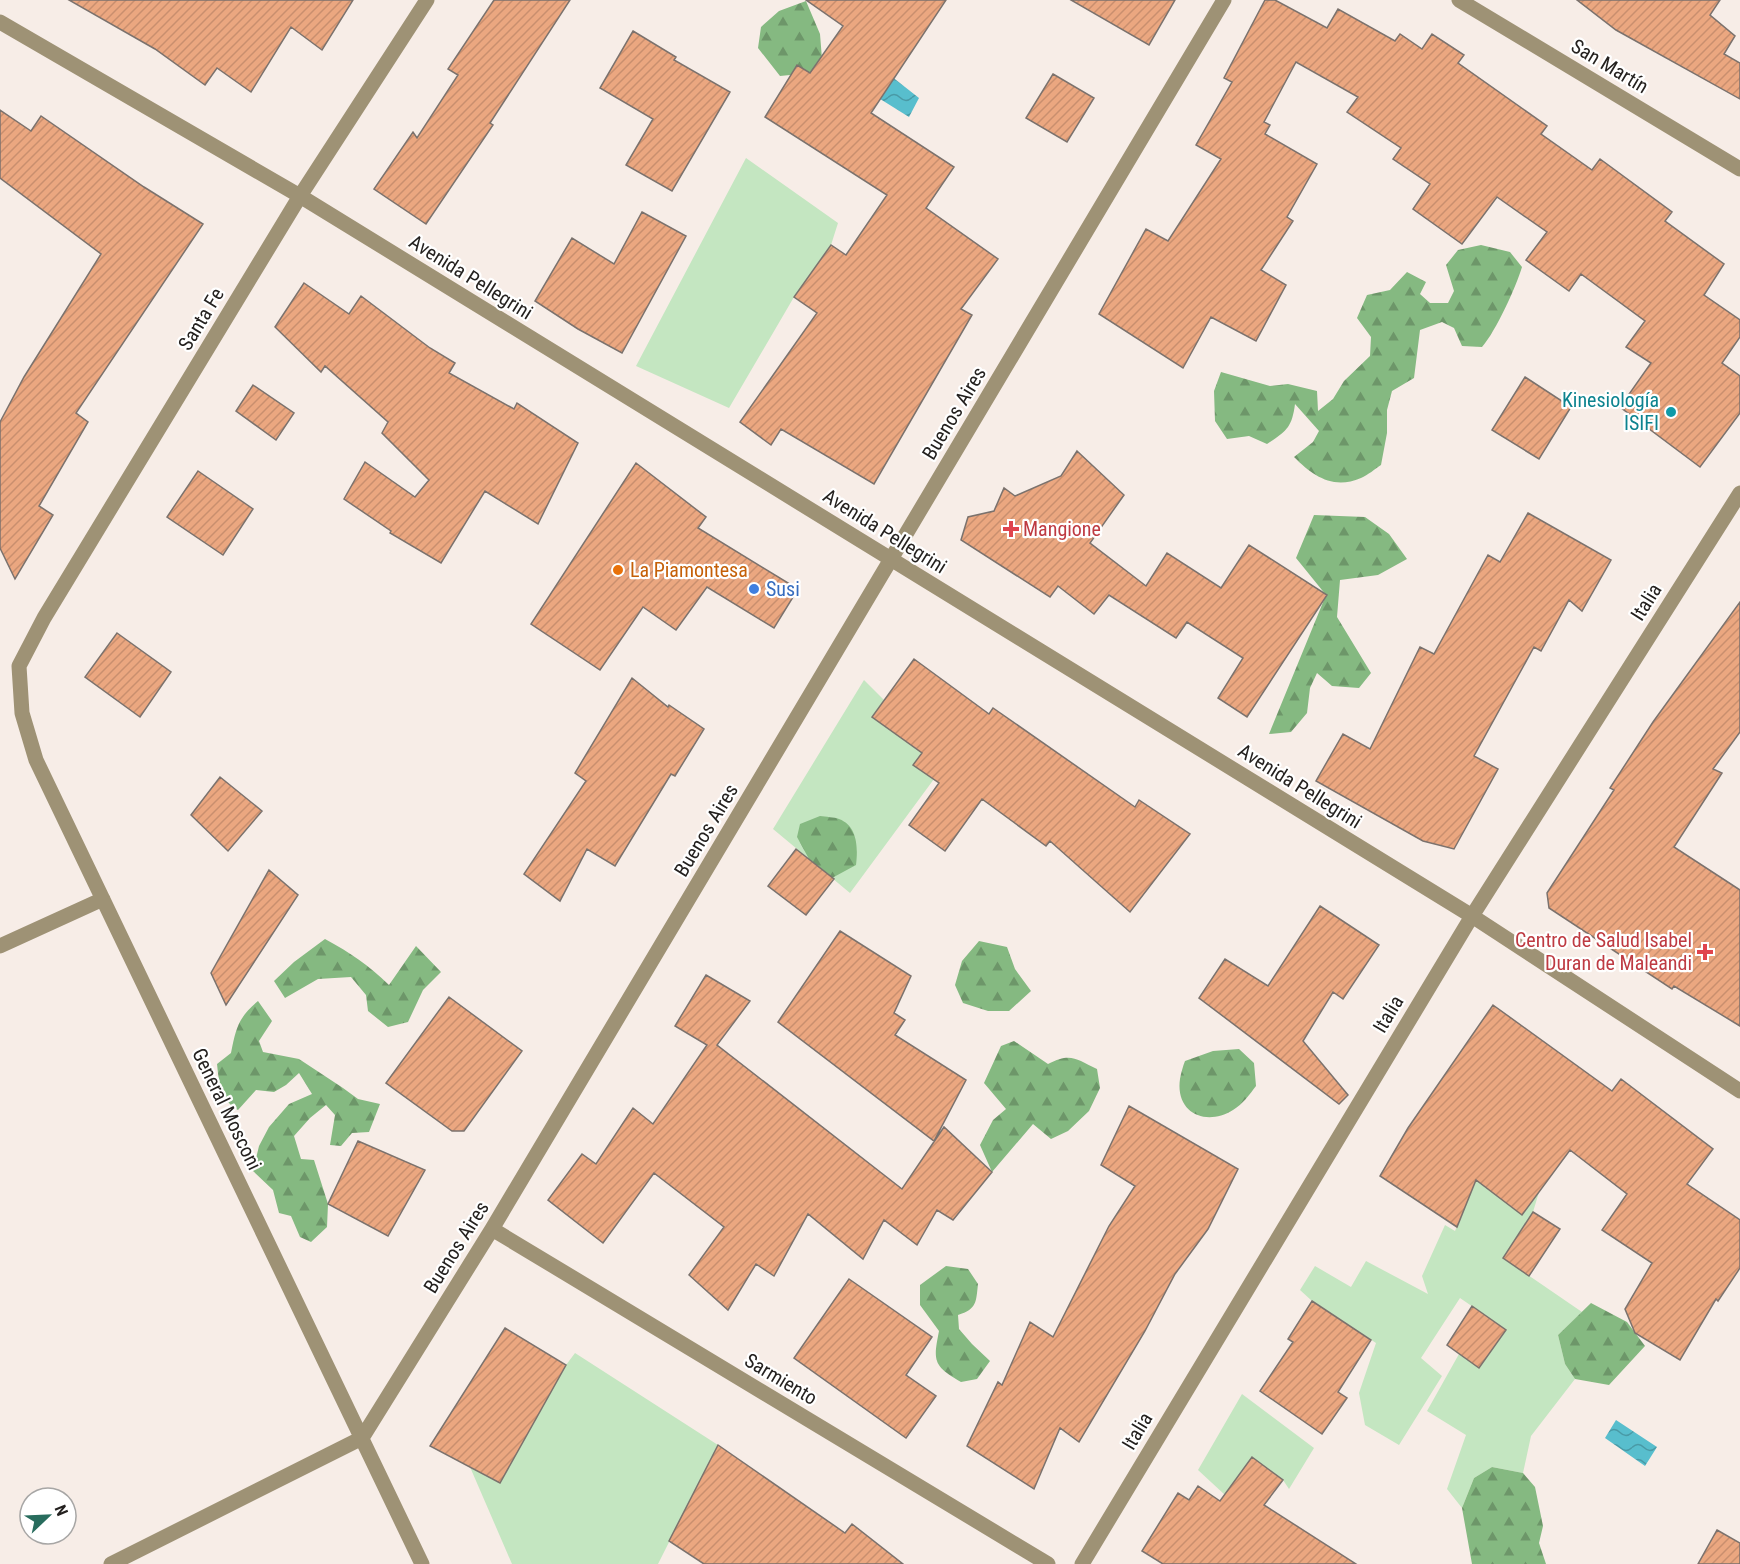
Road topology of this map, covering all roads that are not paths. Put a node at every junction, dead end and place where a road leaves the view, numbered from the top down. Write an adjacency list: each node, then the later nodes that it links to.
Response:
1 (427, 0): 6 (street, Santa Fe)
2 (1224, 0): 8 (street, Buenos Aires)
3 (1459, 0): 5 (street, San Martín)
4 (0, 22): 6 (street, Avenida Pellegrini)
5 (1740, 169)
6 (300, 196): 8 (street, Avenida Pellegrini); 9 (street, Santa Fe)
7 (1740, 493): 11 (street, Italia)
8 (892, 560): 11 (street, Avenida Pellegrini); 14 (street, Buenos Aires)
9 (19, 666): 10 (street, General Mosconi)
10 (103, 899): 12 (street); 15 (street, General Mosconi)
11 (1472, 916): 13 (street, Avenida Pellegrini); 19 (street, Italia)
12 (0, 946)
13 (1740, 1091)
14 (492, 1229): 15 (street, Buenos Aires); 18 (street, Sarmiento)
15 (362, 1438): 16 (street); 17 (street, General Mosconi)
16 (111, 1564)
17 (422, 1564)
18 (1048, 1564)
19 (1082, 1564)

